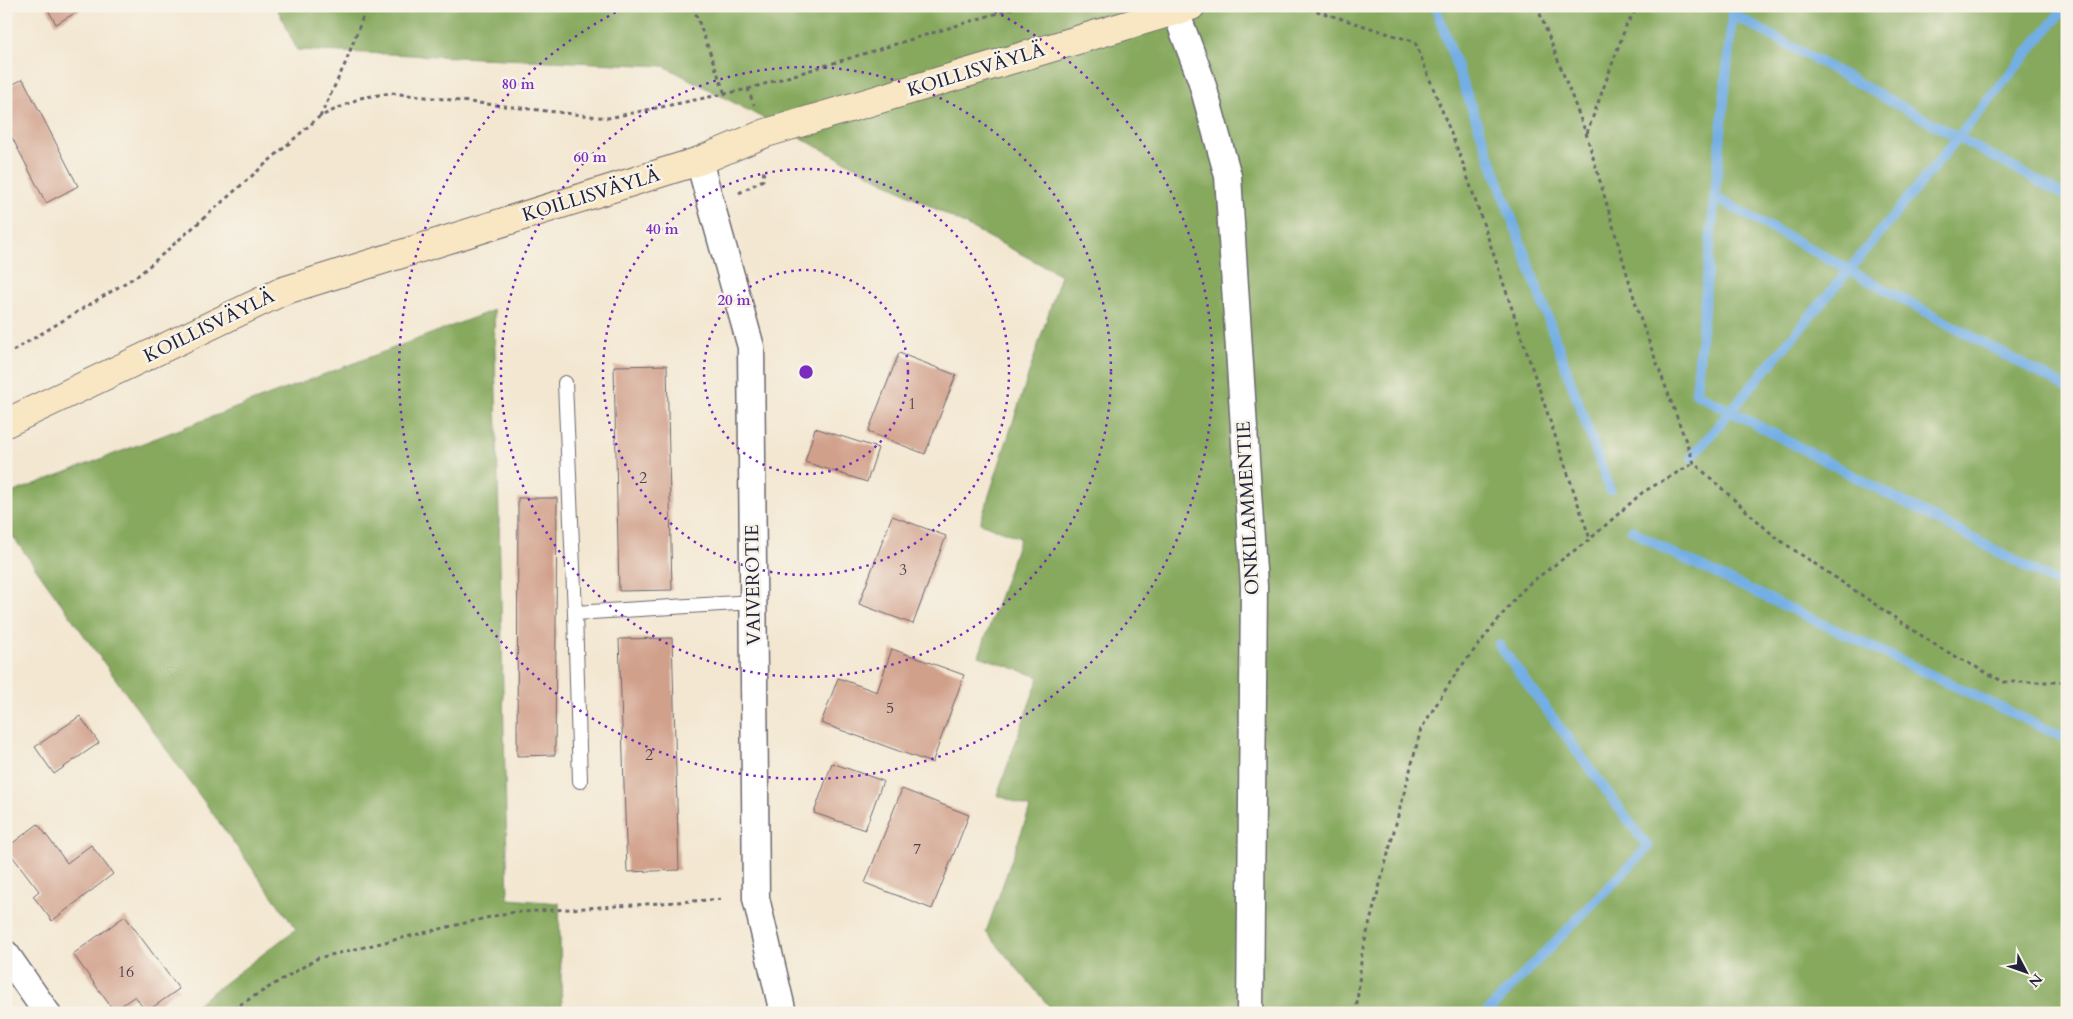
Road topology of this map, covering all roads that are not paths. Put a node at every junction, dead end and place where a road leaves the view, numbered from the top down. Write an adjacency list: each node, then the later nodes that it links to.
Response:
1 (1180, 8): 2 (street, KOILLISVÄYLÄ); 11 (street, ONKILAMMENTIE)
2 (699, 161): 4 (street, KOILLISVÄYLÄ); 5 (street, VAIVEROTIE)
3 (565, 383): 6 (lane)
4 (6, 423)
5 (753, 602): 6 (lane); 10 (street, VAIVEROTIE)
6 (576, 613): 7 (lane)
7 (580, 781)
8 (6, 954): 9 (street)
9 (47, 1013)
10 (782, 1013)
11 (1250, 1013)

